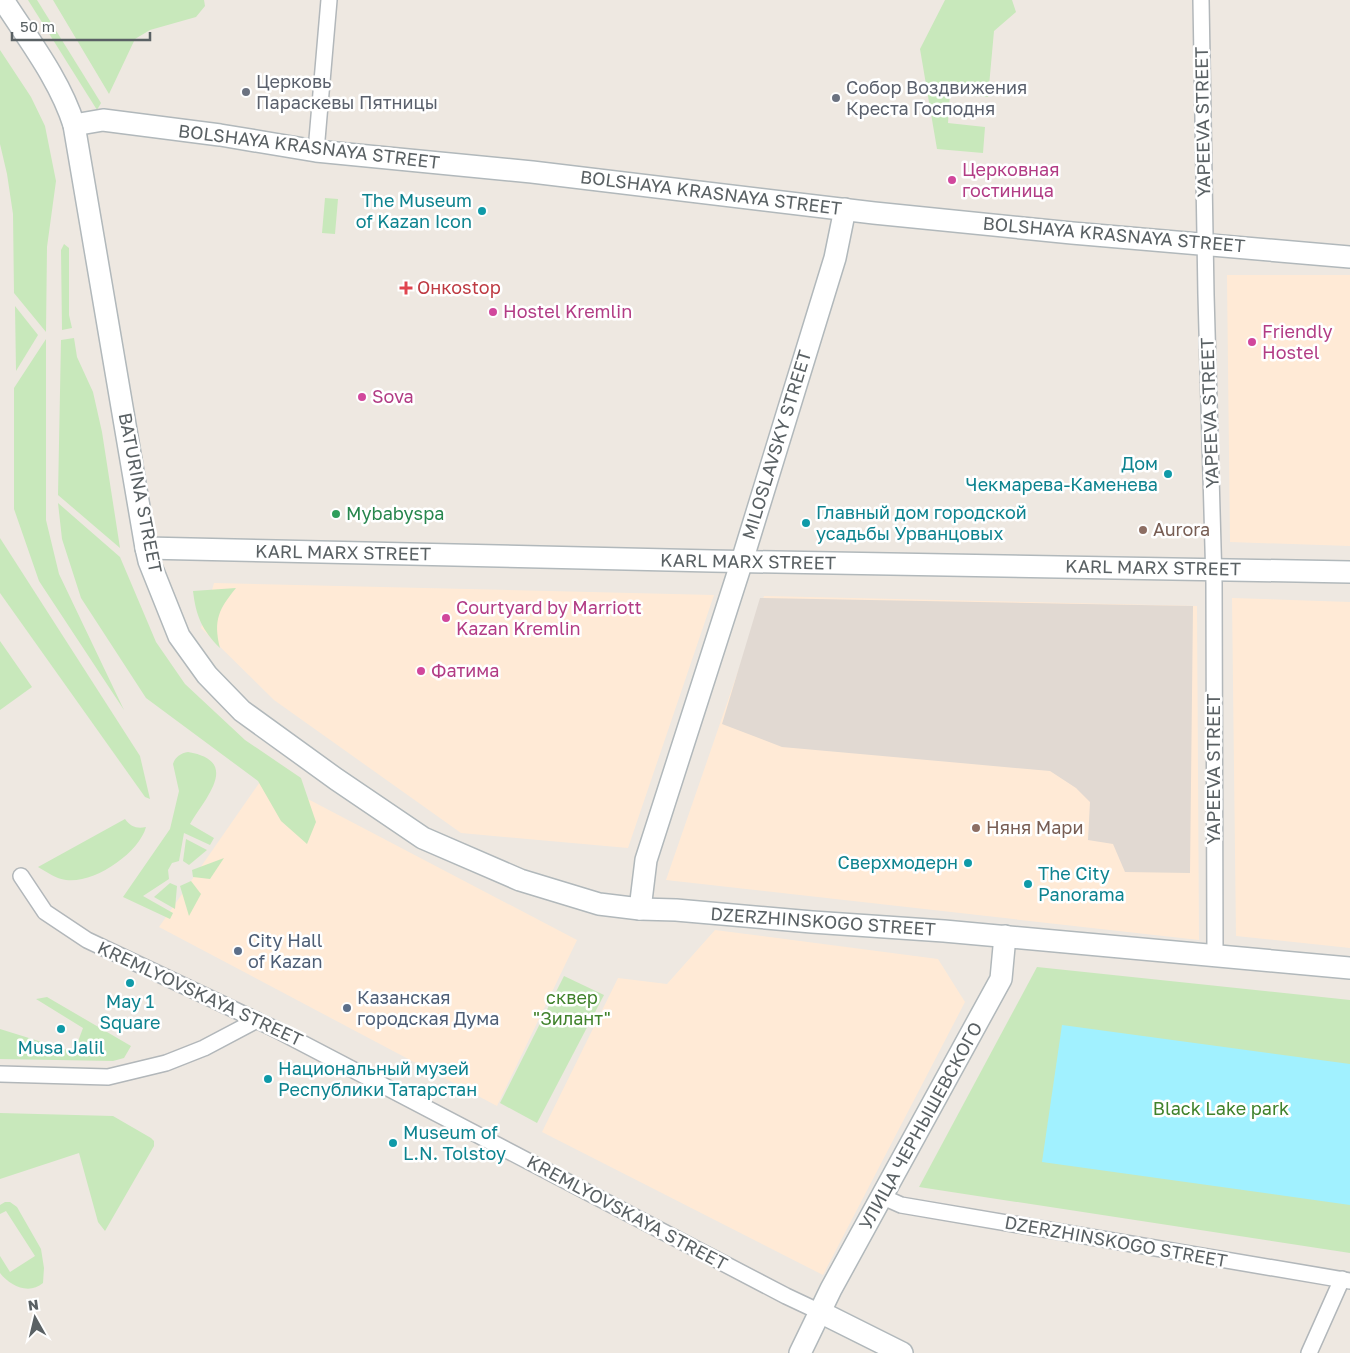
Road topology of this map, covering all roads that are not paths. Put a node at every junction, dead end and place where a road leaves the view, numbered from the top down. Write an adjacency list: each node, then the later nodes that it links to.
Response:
1 (3, 0): 4 (main road, BATURINA STREET)
2 (329, 0): 5 (street)
3 (1201, 0): 7 (street, YAPEEVA STREET)
4 (74, 125): 5 (main road, BOLSHAYA KRASNAYA STREET); 9 (main road, BATURINA STREET)
5 (316, 151): 6 (main road, BOLSHAYA KRASNAYA STREET)
6 (845, 209): 7 (main road, BOLSHAYA KRASNAYA STREET); 10 (main road, MILOSLAVSKY STREET)
7 (1206, 244): 8 (main road, BOLSHAYA KRASNAYA STREET); 12 (street, YAPEEVA STREET)
8 (1350, 257)
9 (148, 554): 10 (main road, KARL MARX STREET); 15 (main road, BATURINA STREET)
10 (739, 568): 12 (main road, KARL MARX STREET); 15 (main road, MILOSLAVSKY STREET)
11 (1350, 572): 12 (main road, KARL MARX STREET)
12 (1214, 576): 13 (main road, KARL MARX STREET); 17 (street, YAPEEVA STREET)
13 (1350, 586)
14 (22, 876): 19 (street, KREMLYOVSKAYA STREET)
15 (640, 909): 16 (main road, DZERZHINSKOGO STREET)
16 (1005, 936): 17 (main road, DZERZHINSKOGO STREET); 21 (main road, УЛИЦА ЧЕРНЫШЕВСКОГО)
17 (1215, 955): 18 (main road)
18 (1350, 968)
19 (257, 1020): 20 (street); 23 (street, KREMLYOVSKAYA STREET)
20 (0, 1074)
21 (883, 1197): 22 (street, DZERZHINSKOGO STREET); 23 (main road, УЛИЦА ЧЕРНЫШЕВСКОГО)
22 (1346, 1280): 26 (street)
23 (820, 1312): 24 (main road, УЛИЦА ЧЕРНЫШЕВСКОГО); 25 (main road, KREMLYOVSKAYA STREET)
24 (800, 1353)
25 (902, 1353)
26 (1310, 1353)

